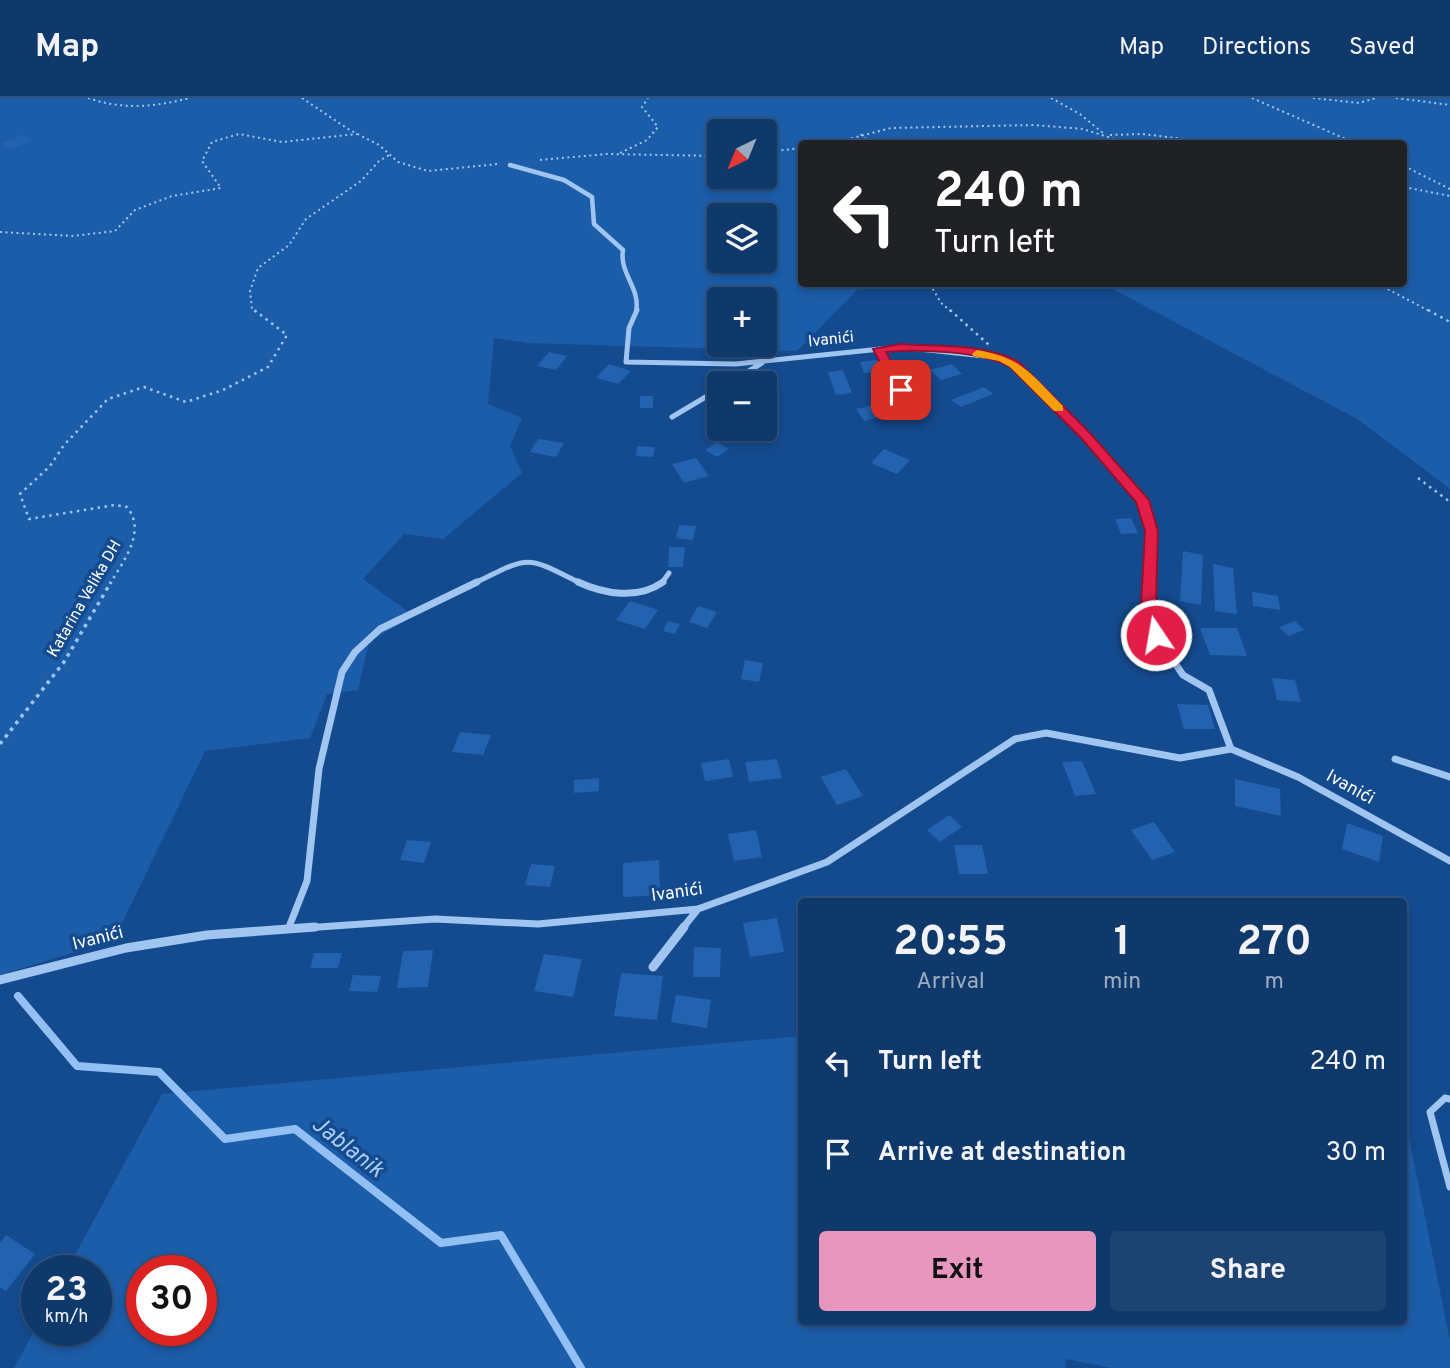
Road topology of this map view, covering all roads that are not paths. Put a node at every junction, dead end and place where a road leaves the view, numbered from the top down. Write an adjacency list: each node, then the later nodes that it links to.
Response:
1 (510, 165): 3 (street, Ivanići)
2 (879, 349): 3 (street, Ivanići); 6 (street); 9 (street, Ivanići)
3 (766, 361): 4 (street)
4 (749, 371)
5 (707, 396): 7 (street)
6 (885, 403)
7 (672, 416)
8 (670, 573): 14 (street)
9 (1231, 749): 12 (street, Ivanići); 13 (street, Ivanići)
10 (1395, 759): 11 (street)
11 (1450, 777)
12 (1450, 861)
13 (698, 909): 14 (street, Ivanići); 15 (street)
14 (289, 927): 16 (street, Ivanići)
15 (653, 967)
16 (0, 980)
17 (1450, 1099): 18 (lane)
18 (1450, 1187)

